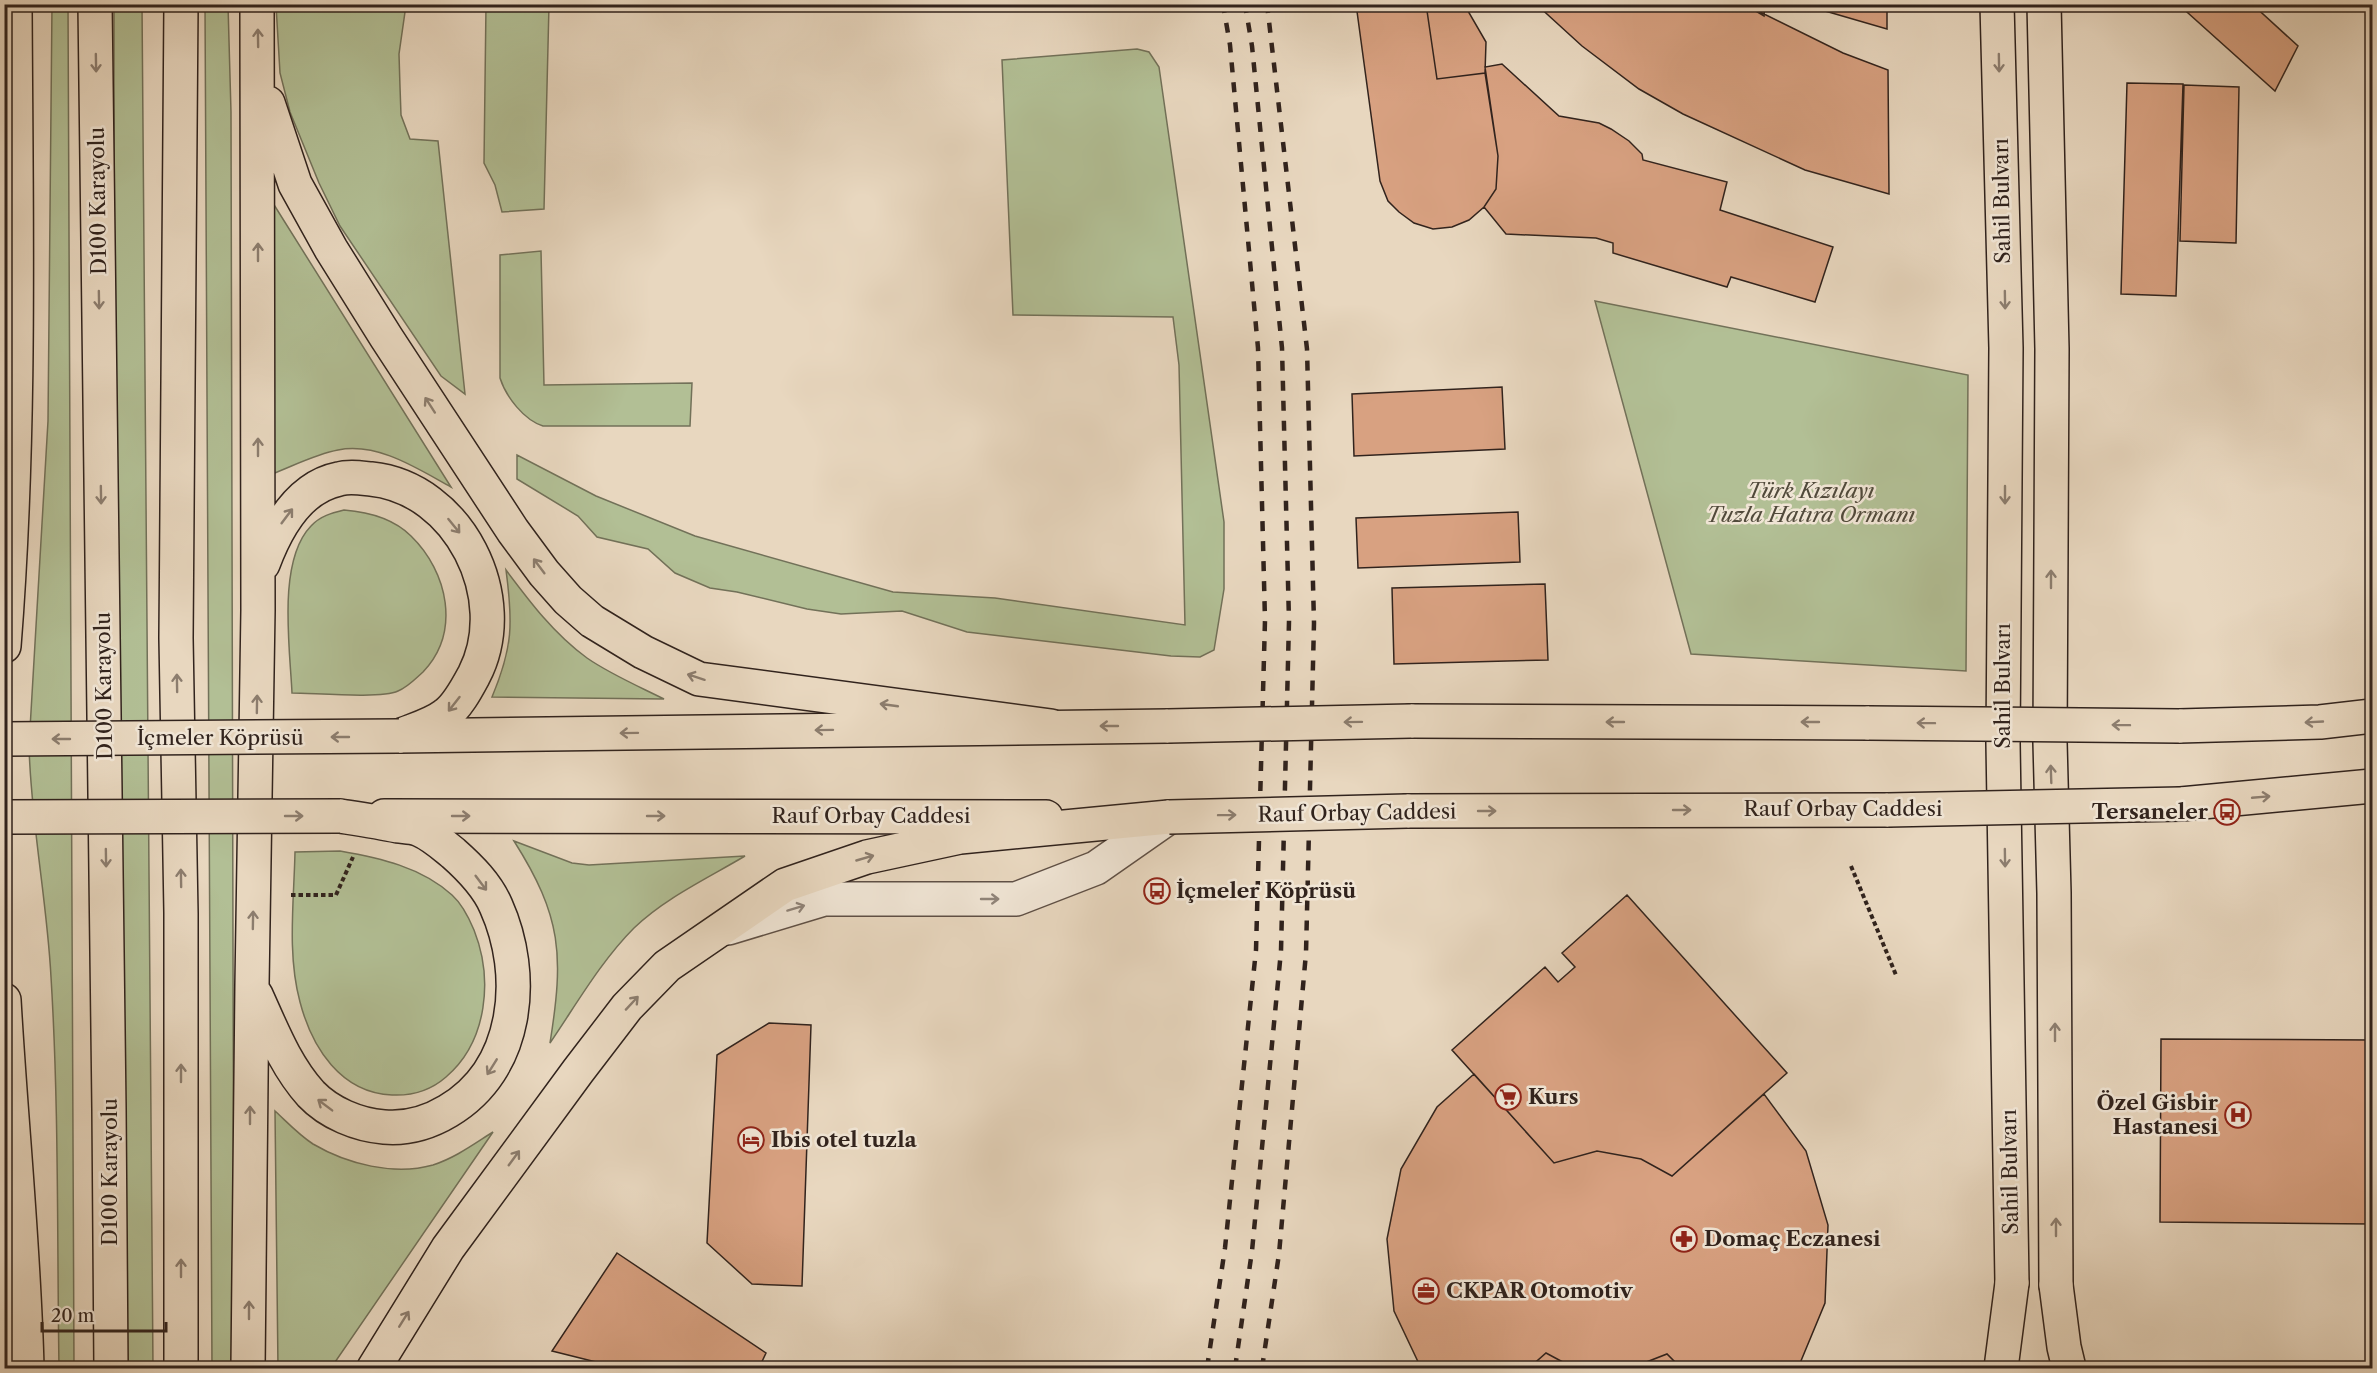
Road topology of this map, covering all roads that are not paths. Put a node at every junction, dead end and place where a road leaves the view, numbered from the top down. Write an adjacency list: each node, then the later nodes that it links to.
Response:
1 (15, 4): 7 (main road)
2 (95, 4): 28 (main road, D100 Karayolu, one-way to 28)
3 (181, 4): 29 (main road, one-way to 3)
4 (257, 4): 8 (main road, one-way to 4)
5 (1997, 4): 23 (main road, Sahil Bulvarı, one-way to 23)
6 (2044, 4): 24 (main road, one-way to 6)
7 (10, 57): 9 (main road)
8 (258, 71): 10 (main road, one-way to 8); 13 (main road, one-way to 8)
9 (8, 510): 11 (main road)
10 (258, 610): 14 (main road, one-way to 14); 21 (main road, one-way to 10)
11 (4, 646)
12 (2373, 716): 13 (main road, one-way to 13, bridge)
13 (1051, 726): 14 (main road, one-way to 14)
14 (399, 736): 15 (main road, İçmeler Köprüsü, one-way to 15, bridge)
15 (4, 739)
16 (2373, 786): 19 (main road, Rauf Orbay Caddesi, one-way to 16, bridge)
17 (340, 816): 18 (main road, one-way to 17, bridge); 19 (main road, Rauf Orbay Caddesi, one-way to 19); 21 (main road, one-way to 21)
18 (4, 817)
19 (1169, 817): 20 (main road, one-way to 19); 20 (lane, one-way to 19)
20 (720, 930): 31 (main road, one-way to 20)
21 (252, 985): 30 (main road, one-way to 21)
22 (4, 1000): 25 (main road)
23 (2012, 1283): 32 (main road); 33 (main road, Sahil Bulvarı)
24 (2056, 1285): 34 (main road); 35 (main road)
25 (25, 1296): 26 (main road); 27 (main road)
26 (4, 1339)
27 (27, 1368)
28 (111, 1368)
29 (181, 1368)
30 (248, 1368)
31 (374, 1368)
32 (2001, 1368)
33 (2012, 1368)
34 (2056, 1368)
35 (2069, 1368)

